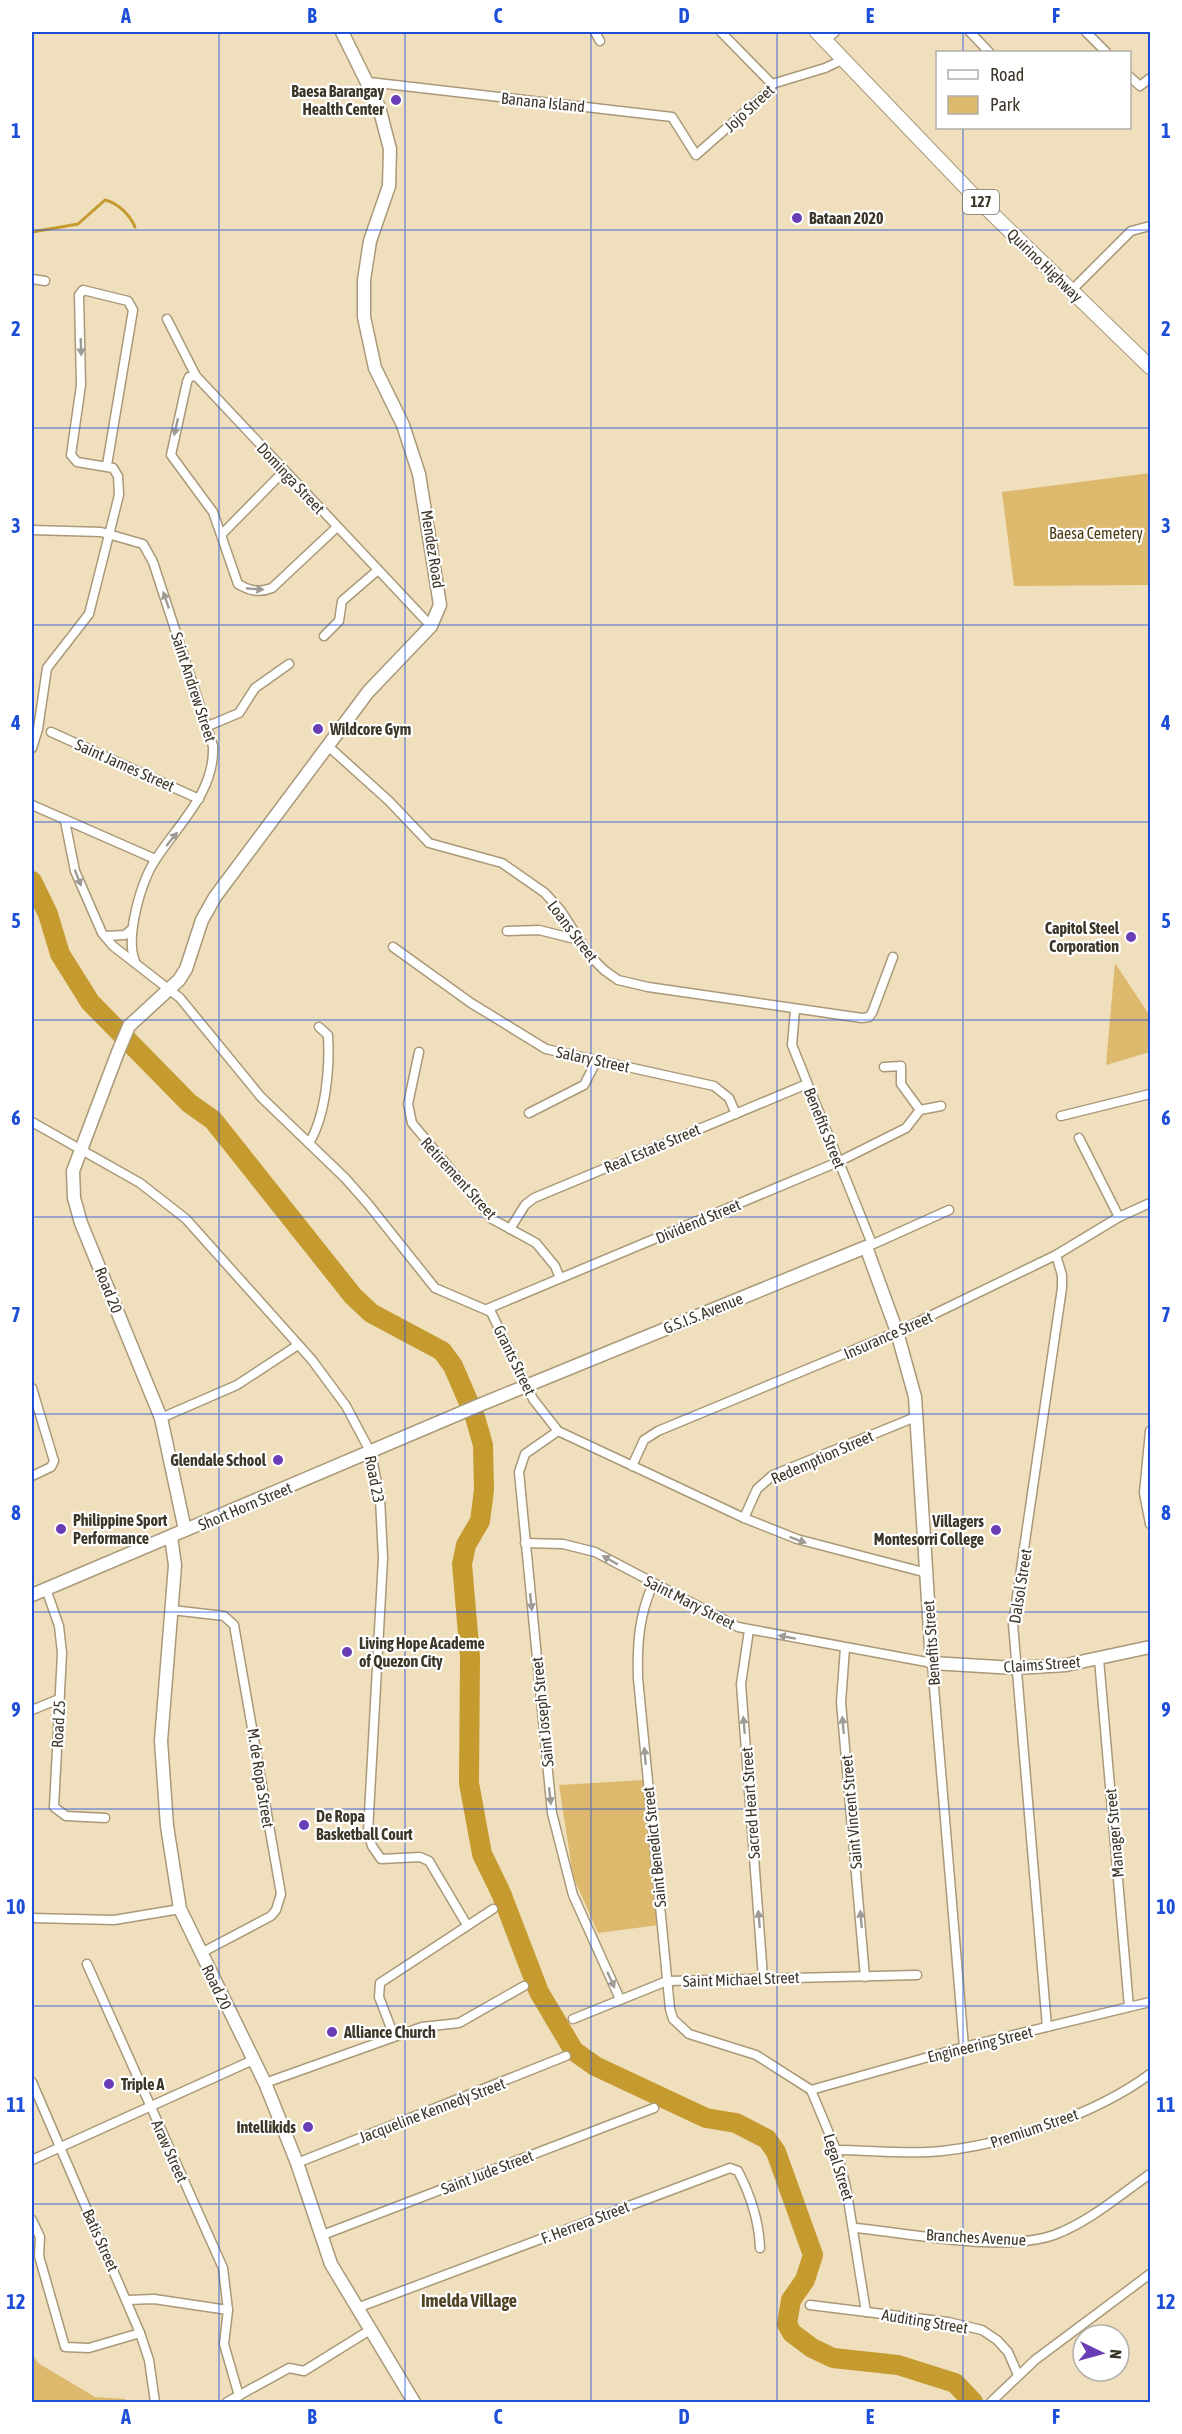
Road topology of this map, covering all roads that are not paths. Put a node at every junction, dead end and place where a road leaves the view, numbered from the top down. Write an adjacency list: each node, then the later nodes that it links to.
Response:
1 (342, 32): 13 (street, Mendez Road)
2 (595, 32): 7 (street)
3 (721, 32): 14 (street)
4 (970, 32): 8 (street)
5 (1086, 32): 9 (street)
6 (826, 35): 10 (main road, Quirino Highway / 127)
7 (600, 41)
8 (988, 51)
9 (1105, 51)
10 (842, 60): 14 (street, Jojo Street); 19 (main road, Quirino Highway / 127)
11 (1131, 78): 12 (street)
12 (1150, 78)
13 (369, 82): 15 (street, Banana Island); 30 (street, Mendez Road)
14 (772, 84): 15 (street, Jojo Street)
15 (696, 155)
16 (1150, 226): 19 (street)
17 (32, 279): 18 (street)
18 (45, 281)
19 (1072, 290): 21 (main road, Quirino Highway / 127)
20 (167, 319): 22 (street, Dominga Street)
21 (1150, 367)
22 (196, 376): 24 (street, Dominga Street); 28 (street, one-way to 28)
23 (107, 465): 23 (street, one-way to 23); 27 (street)
24 (284, 471): 25 (street, Dominga Street); 28 (street)
25 (337, 527): 28 (street, one-way to 25); 29 (street, Dominga Street)
26 (32, 530): 27 (street, Saint Andrew Street)
27 (109, 533): 33 (street, Saint Andrew Street, one-way to 27); 36 (street)
28 (222, 534)
29 (378, 570): 30 (street, Dominga Street); 31 (street)
30 (431, 626): 35 (street, Mendez Road)
31 (324, 636)
32 (289, 664): 33 (street)
33 (208, 726): 37 (street, Saint Andrew Street)
34 (51, 732): 37 (street, Saint James Street)
35 (328, 746): 44 (street, Loans Street); 48 (street, Mendez Road)
36 (32, 748)
37 (199, 799): 40 (street, Saint Andrew Street, one-way to 37)
38 (32, 806): 39 (street)
39 (65, 821): 40 (street); 43 (street, one-way to 43)
40 (155, 860): 41 (street, Saint Andrew Street)
41 (132, 929): 43 (street); 47 (street, Saint Andrew Street)
42 (507, 931): 44 (street)
43 (105, 936): 47 (street, Grants Street)
44 (579, 940): 49 (street, Loans Street)
45 (393, 947): 53 (street, Salary Street)
46 (893, 957): 49 (street, Loans Street)
47 (135, 961): 48 (street, Grants Street)
48 (170, 989): 51 (street, Mendez Road); 64 (street, Grants Street)
49 (795, 1010): 55 (street, Benefits Street)
50 (319, 1027): 64 (street)
51 (118, 1052): 65 (street, Road 20)
52 (419, 1052): 70 (street, Retirement Street)
53 (597, 1060): 59 (street); 60 (street, Salary Street)
54 (884, 1067): 58 (street)
55 (807, 1084): 60 (street, Real Estate Street); 66 (street, Benefits Street)
56 (1150, 1095): 61 (street)
57 (941, 1106): 58 (street)
58 (920, 1110): 66 (street, Dividend Street)
59 (529, 1113)
60 (736, 1114): 70 (street, Real Estate Street)
61 (1061, 1116)
62 (32, 1122): 65 (street, Road 23)
63 (1079, 1138): 69 (street)
64 (309, 1143): 74 (street, Grants Street)
65 (80, 1149): 76 (street, Road 23); 81 (street, Road 20)
66 (838, 1162): 71 (street, Benefits Street); 73 (street, Dividend Street)
67 (1150, 1203): 69 (street, Insurance Street)
68 (949, 1210): 71 (street, G.S.I.S. Avenue)
69 (1119, 1217): 72 (street, Insurance Street)
70 (510, 1229): 73 (street, Retirement Street)
71 (869, 1246): 75 (street, Benefits Street); 77 (street, G.S.I.S. Avenue)
72 (1056, 1255): 75 (street, Insurance Street); 102 (street, Dalsol Street)
73 (560, 1278): 74 (street, Dividend Street)
74 (487, 1309): 77 (street, Grants Street)
75 (897, 1332): 80 (street, Benefits Street); 85 (street, Insurance Street)
76 (298, 1346): 81 (street); 84 (street, Road 23)
77 (527, 1387): 79 (street, G.S.I.S. Avenue); 82 (street, Grants Street)
78 (32, 1388): 86 (street)
79 (458, 1416): 84 (street, Short Horn Street)
80 (918, 1416): 87 (street, Redemption Street); 92 (street, Benefits Street)
81 (161, 1418): 89 (street, Road 20)
82 (558, 1431): 85 (street, Grants Street); 91 (street, Saint Joseph Street)
83 (1150, 1431): 88 (street)
84 (371, 1453): 89 (street, Short Horn Street); 109 (street, Road 23)
85 (632, 1466): 87 (street, Grants Street)
86 (32, 1476)
87 (744, 1518): 92 (street, Grants Street, one-way to 92)
88 (1150, 1524)
89 (185, 1530): 90 (street, Short Horn Street)
90 (171, 1537): 94 (street, Short Horn Street); 96 (street, Road 20)
91 (525, 1543): 93 (street, Saint Mary Street, one-way to 91); 117 (street, Saint Joseph Street, one-way to 117)
92 (927, 1573): 101 (street, Benefits Street)
93 (652, 1584): 97 (street, Saint Mary Street); 115 (street, Saint Benedict Street, one-way to 93)
94 (46, 1588): 95 (street, Short Horn Street); 103 (street, Road 25)
95 (32, 1594)
96 (172, 1610): 106 (street, Road 20); 110 (street, M. de Ropa Street)
97 (750, 1630): 99 (street, Saint Mary Street, one-way to 97); 113 (street, Sacred Heart Street, one-way to 97)
98 (1150, 1647): 100 (street, Claims Street)
99 (845, 1648): 101 (street, Saint Mary Street); 114 (street, Saint Vincent Street, one-way to 99)
100 (1100, 1659): 102 (street, Claims Street); 119 (street, Manager Street)
101 (932, 1663): 102 (street, Claims Street); 123 (street, Benefits Street)
102 (1015, 1668): 121 (street, Dalsol Street)
103 (59, 1699): 104 (street); 105 (street, Road 25)
104 (32, 1710)
105 (105, 1818)
106 (180, 1909): 108 (street); 110 (street, Road 20)
107 (492, 1909): 109 (street)
108 (32, 1918)
109 (467, 1925): 122 (street)
110 (201, 1953): 125 (street, Road 20)
111 (87, 1964): 130 (street, Araw Street)
112 (917, 1975): 114 (street, Saint Michael Street)
113 (764, 1977): 114 (street, Saint Michael Street); 115 (street, Saint Michael Street)
114 (865, 1977)
115 (667, 1981): 117 (street, Saint Michael Street); 129 (street, Saint Benedict Street)
116 (524, 1986): 122 (street)
117 (620, 1999): 120 (street, Saint Michael Street)
118 (1150, 2002): 119 (street, Engineering Street)
119 (1129, 2007): 121 (street, Engineering Street)
120 (573, 2019)
121 (1047, 2027): 123 (street, Engineering Street)
122 (394, 2036): 128 (street)
123 (964, 2047): 129 (street, Engineering Street)
124 (566, 2056): 135 (street, Jacqueline Kennedy Street)
125 (253, 2060): 128 (street, Road 20); 130 (street)
126 (1150, 2074): 133 (street, Premium Street)
127 (32, 2082): 132 (street, Batis Street)
128 (264, 2084): 135 (street, Road 20)
129 (811, 2090): 133 (street, Legal Street)
130 (150, 2106): 132 (street); 145 (street, Araw Street)
131 (654, 2108): 139 (street, Saint Jude Street)
132 (60, 2147): 134 (street); 142 (street, Batis Street)
133 (836, 2150): 138 (street, Legal Street)
134 (32, 2160)
135 (297, 2163): 139 (street, Road 20)
136 (1150, 2174): 138 (street, Branches Avenue)
137 (32, 2220): 148 (street)
138 (855, 2228): 146 (street, Legal Street)
139 (320, 2236): 144 (street, Road 20)
140 (760, 2248): 144 (street, F. Herrera Street)
141 (1150, 2274): 149 (street)
142 (127, 2300): 145 (street); 148 (street, Batis Street)
143 (810, 2305): 146 (street, Auditing Street)
144 (357, 2308): 147 (street, Road 20)
145 (228, 2310): 150 (street, Araw Street)
146 (866, 2312): 149 (street, Auditing Street)
147 (370, 2330): 150 (street); 154 (street, Road 20)
148 (140, 2333): 152 (street, Batis Street)
149 (1018, 2375): 151 (street)
150 (239, 2396): 153 (street)
151 (992, 2402)
152 (154, 2403)
153 (227, 2403)
154 (414, 2403)

